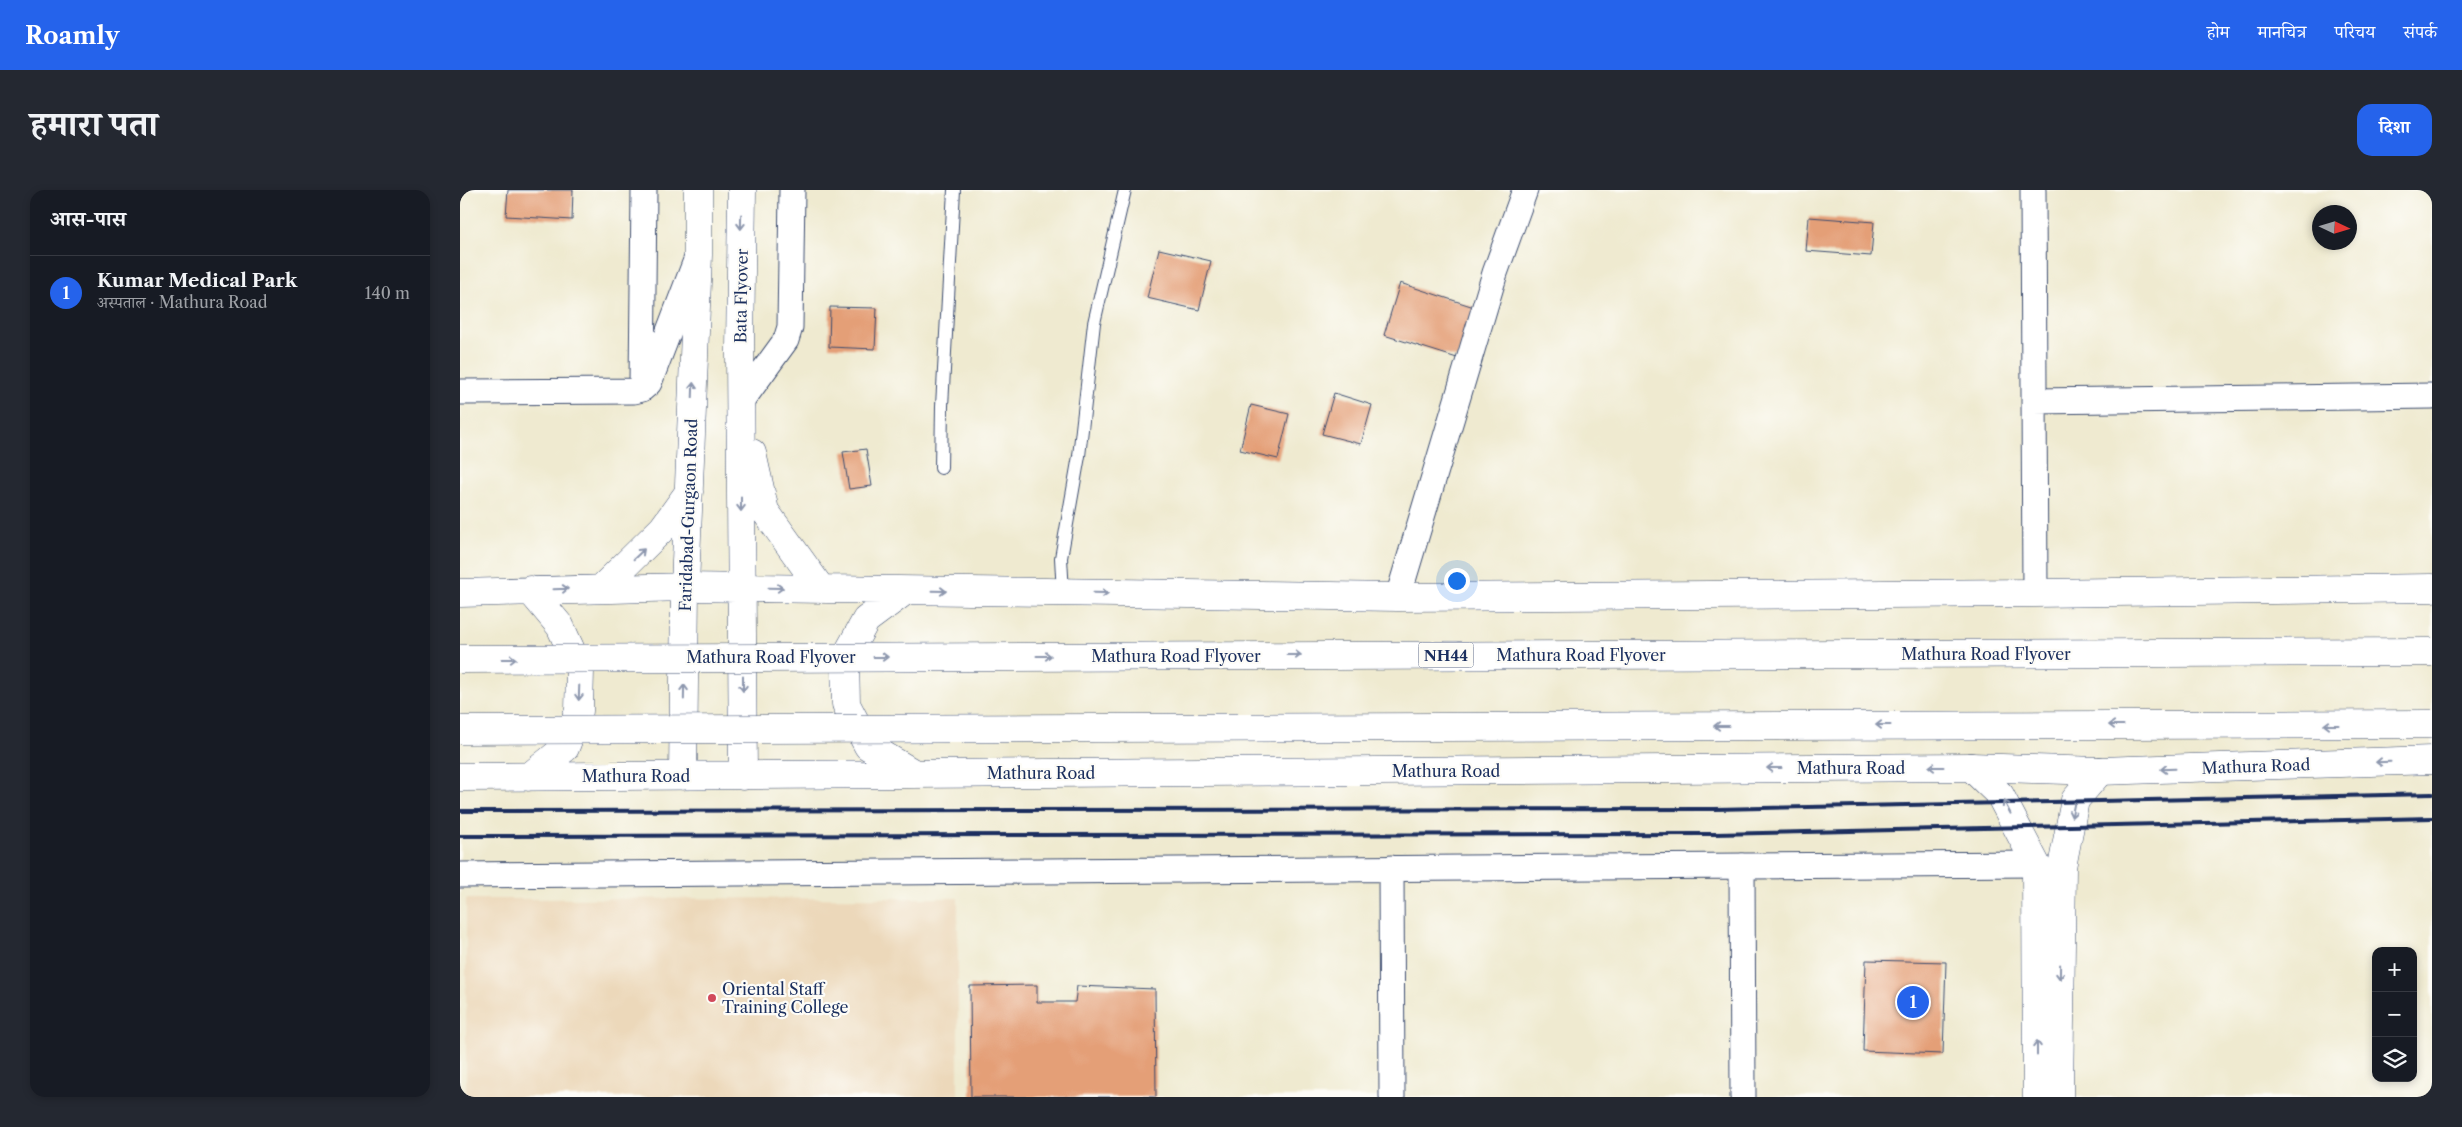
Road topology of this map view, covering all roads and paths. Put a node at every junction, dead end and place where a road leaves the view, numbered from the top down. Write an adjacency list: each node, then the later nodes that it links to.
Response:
1 (644, 190): 10 (street)
2 (742, 190): 13 (main road, Bata Flyover, one-way to 13)
3 (792, 190): 13 (street)
4 (954, 190): 15 (lane)
5 (1125, 190): 24 (lane)
6 (1525, 190): 27 (street)
7 (2033, 190): 14 (street)
8 (698, 194): 9 (main road)
9 (698, 255): 10 (street); 16 (main road, Faridabad-Gurgaon Road, one-way to 9)
10 (642, 388): 11 (street)
11 (460, 392)
12 (2432, 396): 14 (street)
13 (740, 402): 19 (main road, one-way to 19); 21 (main road)
14 (2034, 402): 26 (street)
15 (941, 468)
16 (689, 492): 17 (main road, Faridabad-Gurgaon Road); 18 (main road, one-way to 16)
17 (685, 586): 18 (main road); 19 (main road); 36 (main road, Faridabad-Gurgaon Road, one-way to 17)
18 (603, 587): 22 (main road, one-way to 18)
19 (742, 587): 21 (main road, one-way to 21); 37 (main road, one-way to 37)
20 (2432, 588): 26 (main road)
21 (822, 589): 23 (main road)
22 (530, 590): 25 (main road); 38 (main road, one-way to 38)
23 (904, 591): 24 (main road, one-way to 24); 35 (main road)
24 (1063, 592): 27 (main road, one-way to 27)
25 (460, 593)
26 (2035, 594): 27 (main road)
27 (1398, 597)
28 (2432, 652): 29 (main road, Mathura Road Flyover / NH44, one-way to 28, bridge)
29 (460, 659)
30 (2432, 724): 31 (main road, one-way to 31, bridge)
31 (460, 730)
32 (2432, 760): 34 (main road, Mathura Road, one-way to 34)
33 (1971, 767): 34 (main road, Mathura Road); 35 (main road, Mathura Road, one-way to 35); 40 (main road, one-way to 33)
34 (2100, 771): 47 (main road, one-way to 47)
35 (915, 774): 37 (main road, Mathura Road)
36 (683, 776): 37 (main road, Mathura Road); 38 (main road, Mathura Road)
37 (744, 776)
38 (529, 777): 39 (main road, Mathura Road)
39 (460, 778)
40 (2036, 864): 41 (street); 46 (main road, one-way to 40)
41 (1742, 866): 42 (street); 45 (street)
42 (1390, 868): 43 (street); 44 (street)
43 (460, 875)
44 (1392, 1097)
45 (1743, 1097)
46 (2037, 1097)
47 (2058, 1097)

